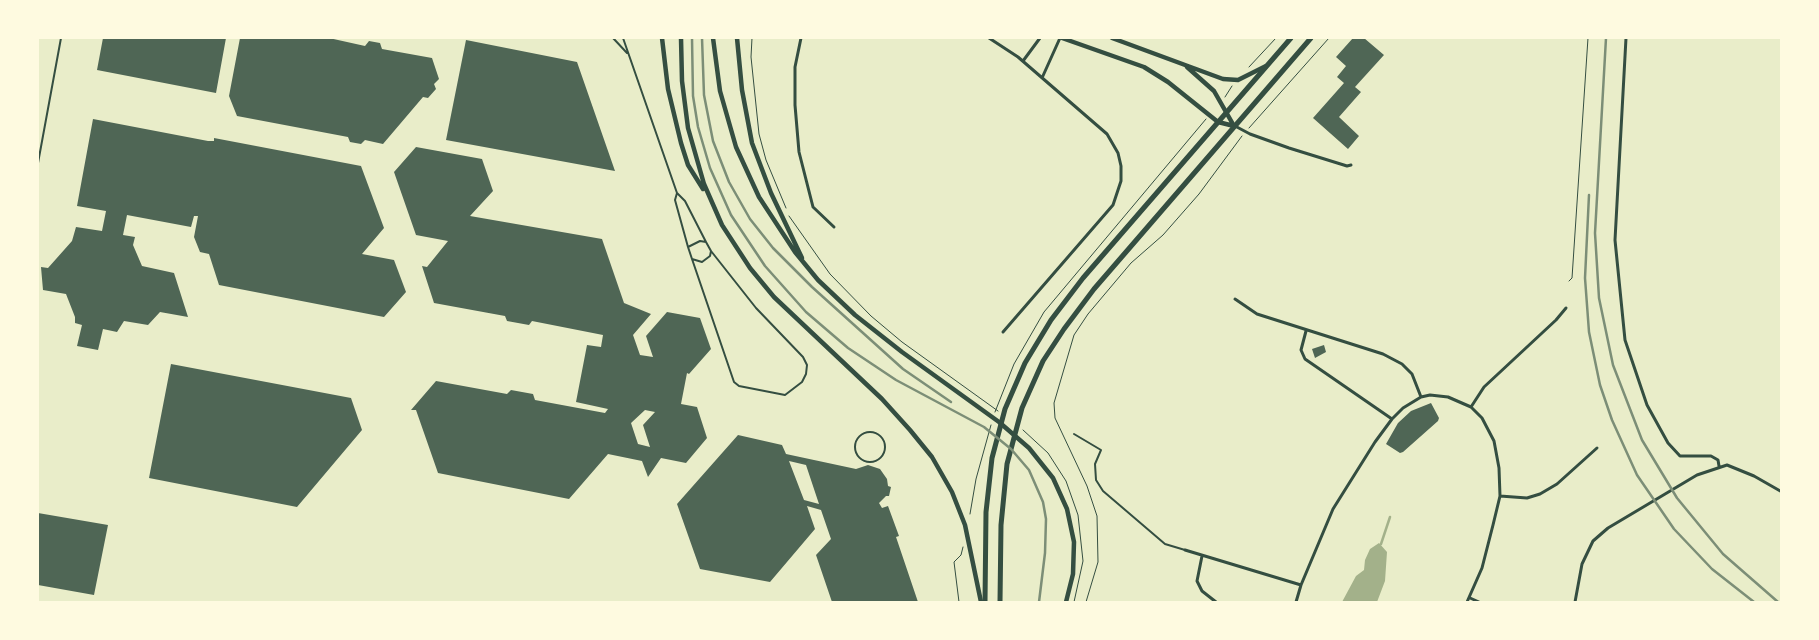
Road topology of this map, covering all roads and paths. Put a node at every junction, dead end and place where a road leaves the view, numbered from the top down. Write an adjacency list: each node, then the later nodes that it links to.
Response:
1 (61, 38): 30 (lane)
2 (612, 38): 20 (lane)
3 (623, 38): 20 (lane)
4 (662, 38): 33 (main road)
5 (682, 38): 33 (main road)
6 (712, 38): 40 (main road)
7 (737, 38): 40 (main road)
8 (752, 38): 38 (path)
9 (802, 38): 34 (street)
10 (989, 38): 21 (street)
11 (1040, 38): 21 (street)
12 (1061, 38): 25 (street); 27 (main road)
13 (1112, 38): 22 (main road)
14 (1276, 38): 24 (path)
15 (1291, 38): 23 (main road)
16 (1311, 38): 28 (main road)
17 (1329, 38): 29 (path)
18 (1588, 38): 41 (path)
19 (1626, 38): 53 (street)
20 (629, 55): 32 (lane)
21 (1023, 61): 25 (street)
22 (1184, 65): 23 (main road); 26 (main road)
23 (1267, 65): 26 (main road)
24 (1247, 68)
25 (1042, 78): 45 (street)
26 (1227, 111): 27 (main road); 28 (main road)
27 (1218, 122): 28 (main road); 63 (main road)
28 (1234, 126): 29 (street); 64 (main road)
29 (1245, 132): 31 (street); 66 (path)
30 (38, 163)
31 (1352, 165)
32 (677, 192): 35 (lane); 36 (lane)
33 (708, 196): 63 (main road)
34 (834, 227)
35 (706, 242): 36 (lane); 37 (lane)
36 (688, 247): 39 (lane)
37 (710, 251): 39 (lane); 39 (lane)
38 (813, 252)
39 (692, 259)
40 (804, 264): 65 (main road)
41 (1568, 282)
42 (1235, 299): 44 (street)
43 (1566, 308): 47 (street)
44 (1306, 331): 46 (street); 48 (street)
45 (1003, 332)
46 (1421, 397): 47 (street); 48 (street)
47 (1471, 407): 55 (street)
48 (1392, 419): 60 (street)
49 (874, 432): 49 (lane)
50 (1074, 434): 58 (lane)
51 (985, 448): 56 (path)
52 (1597, 448): 55 (street)
53 (1719, 466): 54 (street); 71 (street)
54 (1782, 492)
55 (1500, 496): 61 (street)
56 (970, 514)
57 (964, 544): 62 (path)
58 (1185, 550): 59 (street)
59 (1202, 556): 60 (street); 67 (street)
60 (1301, 585): 68 (street)
61 (1470, 598): 69 (street); 70 (street)
62 (959, 602)
63 (983, 602)
64 (1000, 602)
65 (1066, 602)
66 (1086, 602)
67 (1216, 602)
68 (1296, 602)
69 (1467, 602)
70 (1479, 602)
71 (1575, 602)

